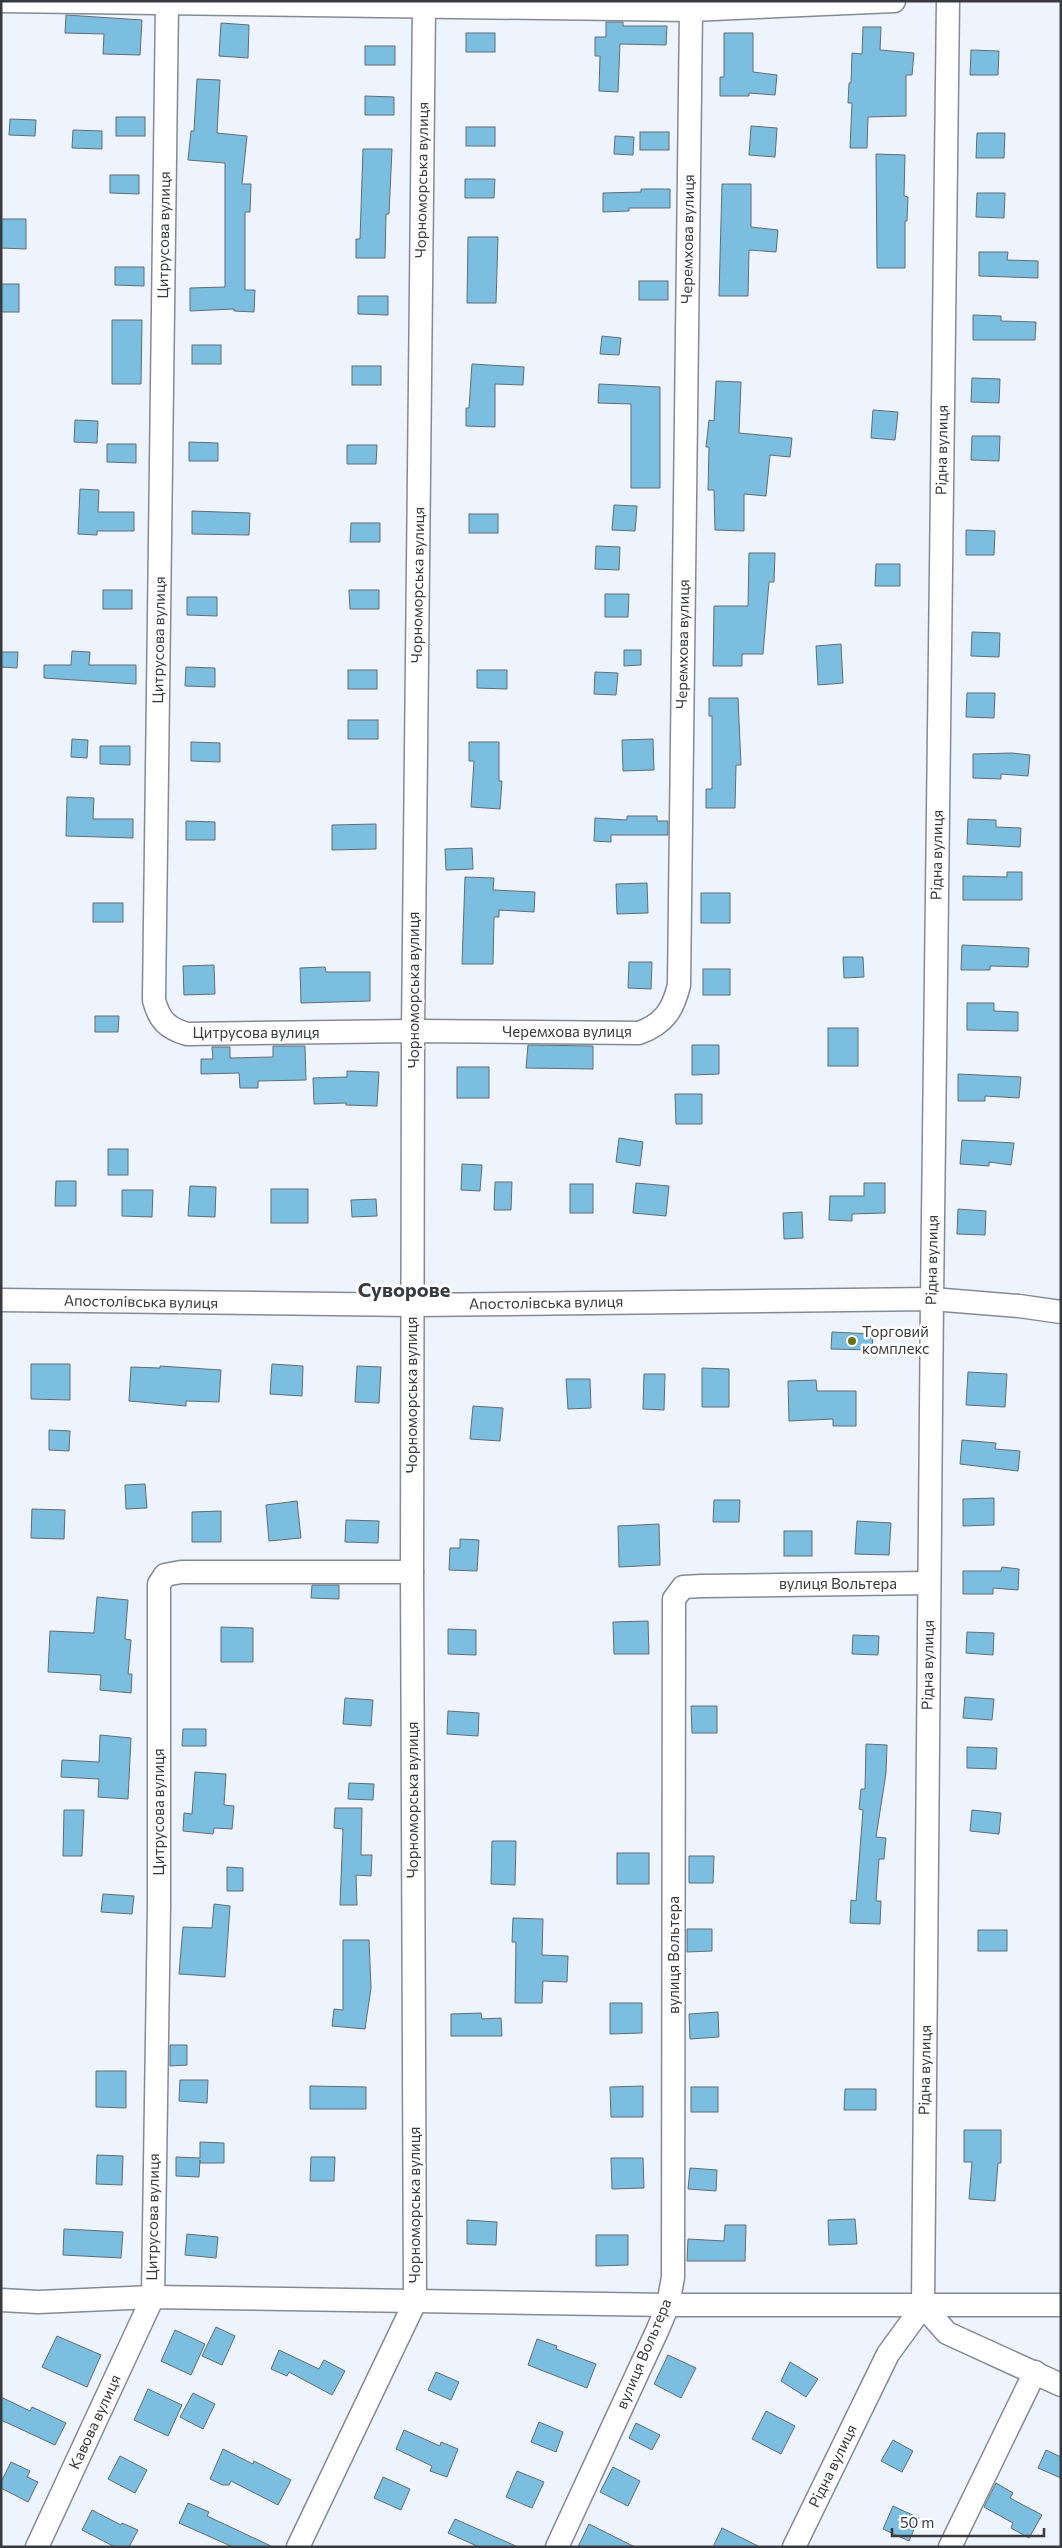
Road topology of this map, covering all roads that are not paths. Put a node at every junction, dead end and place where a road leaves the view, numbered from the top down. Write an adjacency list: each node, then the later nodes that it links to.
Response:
1 (1, 1): 4 (street)
2 (894, 1): 6 (street)
3 (948, 1): 8 (street, Рідна вулиця)
4 (167, 3): 5 (street); 7 (street, Цитрусова вулиця)
5 (424, 7): 6 (street); 7 (street, Чорноморська вулиця)
6 (691, 10): 7 (street, Черемхова вулиця)
7 (413, 1031): 10 (street, Чорноморська вулиця)
8 (932, 1299): 10 (street, Апостолівська вулиця); 11 (street, Апостолівська вулиця); 13 (street, Рідна вулиця)
9 (1, 1300): 10 (street, Апостолівська вулиця)
10 (413, 1305): 12 (street, Чорноморська вулиця)
11 (1061, 1312)
12 (412, 1572): 14 (street, Цитрусова вулиця); 16 (street, Чорноморська вулиця)
13 (929, 1583): 18 (street, вулиця Вольтера); 19 (street, Рідна вулиця)
14 (153, 2297): 15 (street); 16 (street); 22 (street, Кавова вулиця)
15 (1, 2300)
16 (415, 2302): 18 (street); 23 (street, Чорноморська вулиця)
17 (1061, 2305): 19 (street)
18 (668, 2306): 19 (street); 24 (street, вулиця Вольтера)
19 (923, 2306): 20 (street); 25 (street, Рідна вулиця)
20 (1035, 2372): 21 (street); 26 (street)
21 (1061, 2385)
22 (37, 2547)
23 (298, 2547)
24 (557, 2547)
25 (794, 2547)
26 (950, 2547)

